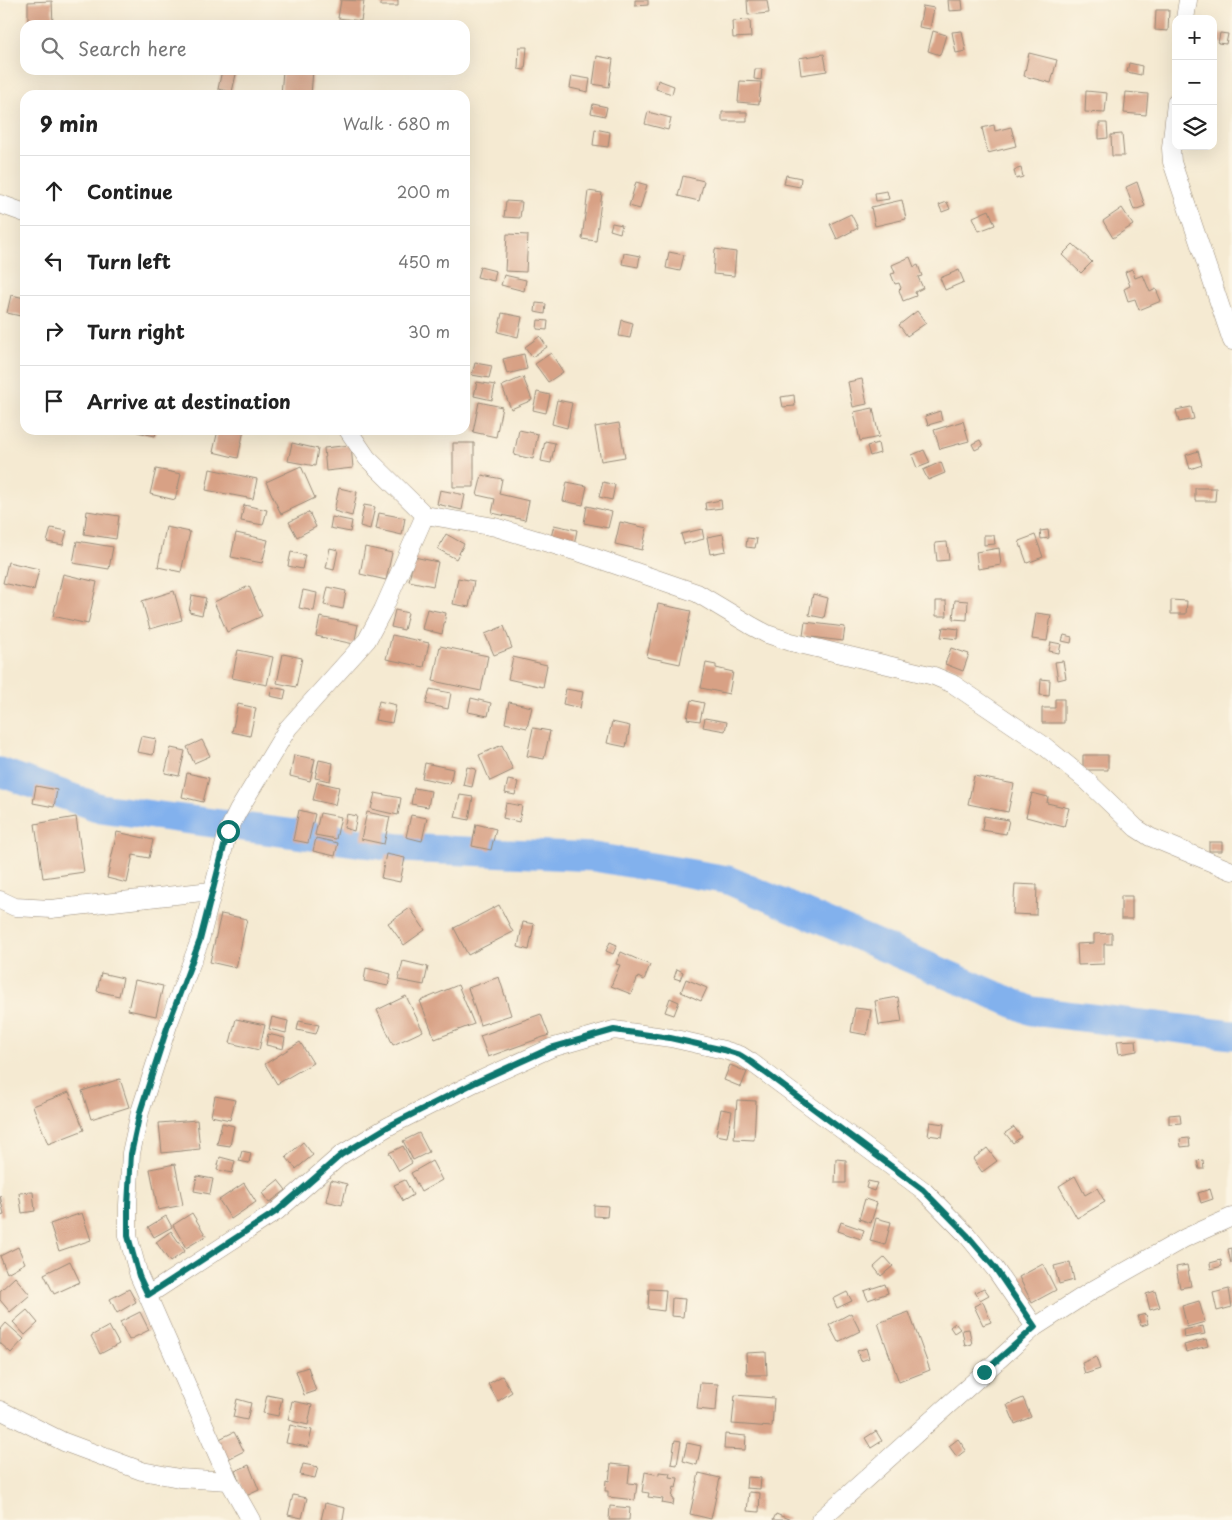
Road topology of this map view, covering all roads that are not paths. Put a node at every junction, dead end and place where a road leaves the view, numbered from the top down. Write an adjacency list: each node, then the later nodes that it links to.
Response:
1 (1188, 0): 2 (street)
2 (1186, 15)
3 (1176, 105): 6 (street)
4 (0, 204): 5 (street)
5 (20, 211)
6 (1232, 341)
7 (351, 435): 8 (street)
8 (425, 515): 9 (street); 10 (street)
9 (1232, 871)
10 (212, 891): 11 (street); 13 (street)
11 (0, 900)
12 (1232, 1217): 14 (street)
13 (148, 1295): 14 (street); 16 (street)
14 (1035, 1327): 18 (street)
15 (0, 1410): 16 (street)
16 (230, 1481): 17 (street)
17 (251, 1520)
18 (820, 1520)

